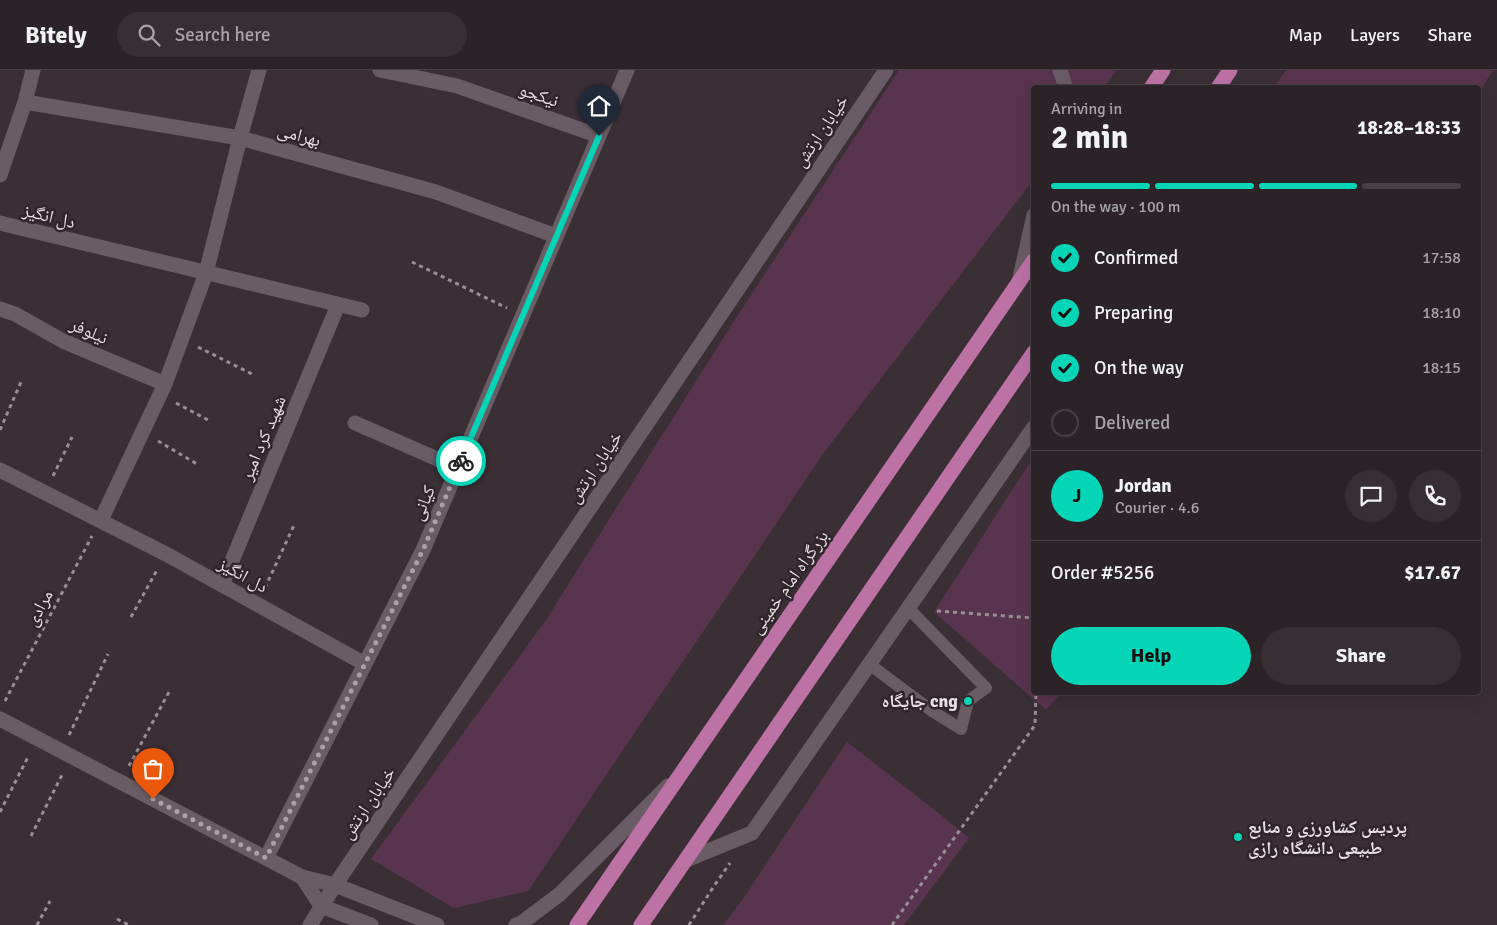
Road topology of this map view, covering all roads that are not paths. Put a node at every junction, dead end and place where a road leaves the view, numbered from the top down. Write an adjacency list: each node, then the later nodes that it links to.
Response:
1 (33, 70): 12 (street)
2 (260, 70): 14 (street)
3 (380, 70): 13 (street, نیکجو)
4 (627, 70): 13 (street, کیانی)
5 (886, 70): 41 (street, خیابان ارتش)
6 (1060, 70): 9 (street)
7 (1163, 70): 10 (highway)
8 (1230, 70): 11 (highway)
9 (1064, 85)
10 (1153, 85)
11 (1220, 85)
12 (25, 102): 14 (street, بهرامی); 15 (street)
13 (599, 136): 18 (street, کیانی)
14 (240, 138): 18 (street, بهرامی); 20 (street)
15 (0, 175)
16 (0, 223): 20 (street, دل انگیز)
17 (1031, 228): 21 (street)
18 (556, 236): 29 (street, کیانی)
19 (1031, 264): 21 (highway, بزرگراه امام خمینی)
20 (206, 274): 22 (street, دل انگیز); 26 (street)
21 (1019, 282): 37 (highway, بزرگراه امام خمینی)
22 (338, 305): 24 (street, دل انگیز); 32 (street, شهید کرد امیر)
23 (0, 309): 26 (street, نیلوفر)
24 (362, 310)
25 (1031, 356): 39 (highway)
26 (162, 389): 31 (street)
27 (355, 423): 29 (street)
28 (1031, 431): 33 (street)
29 (458, 468): 34 (street, کیانی)
30 (0, 470): 31 (street, دل انگیز)
31 (101, 520): 32 (street, دل انگیز)
32 (222, 585): 34 (street, دل انگیز)
33 (908, 608): 35 (street); 35 (lane)
34 (365, 664): 38 (street, کیانی)
35 (869, 664): 39 (street)
36 (0, 719): 38 (street)
37 (678, 776): 46 (street); 47 (highway, بزرگراه امام خمینی)
38 (266, 858): 40 (street)
39 (686, 860): 48 (highway)
40 (302, 877): 41 (street); 42 (street)
41 (335, 885): 42 (street, خیابان ارتش); 45 (street)
42 (321, 906): 43 (street, خیابان ارتش); 44 (street)
43 (310, 925)
44 (370, 925)
45 (437, 925)
46 (516, 925)
47 (577, 925)
48 (641, 925)

